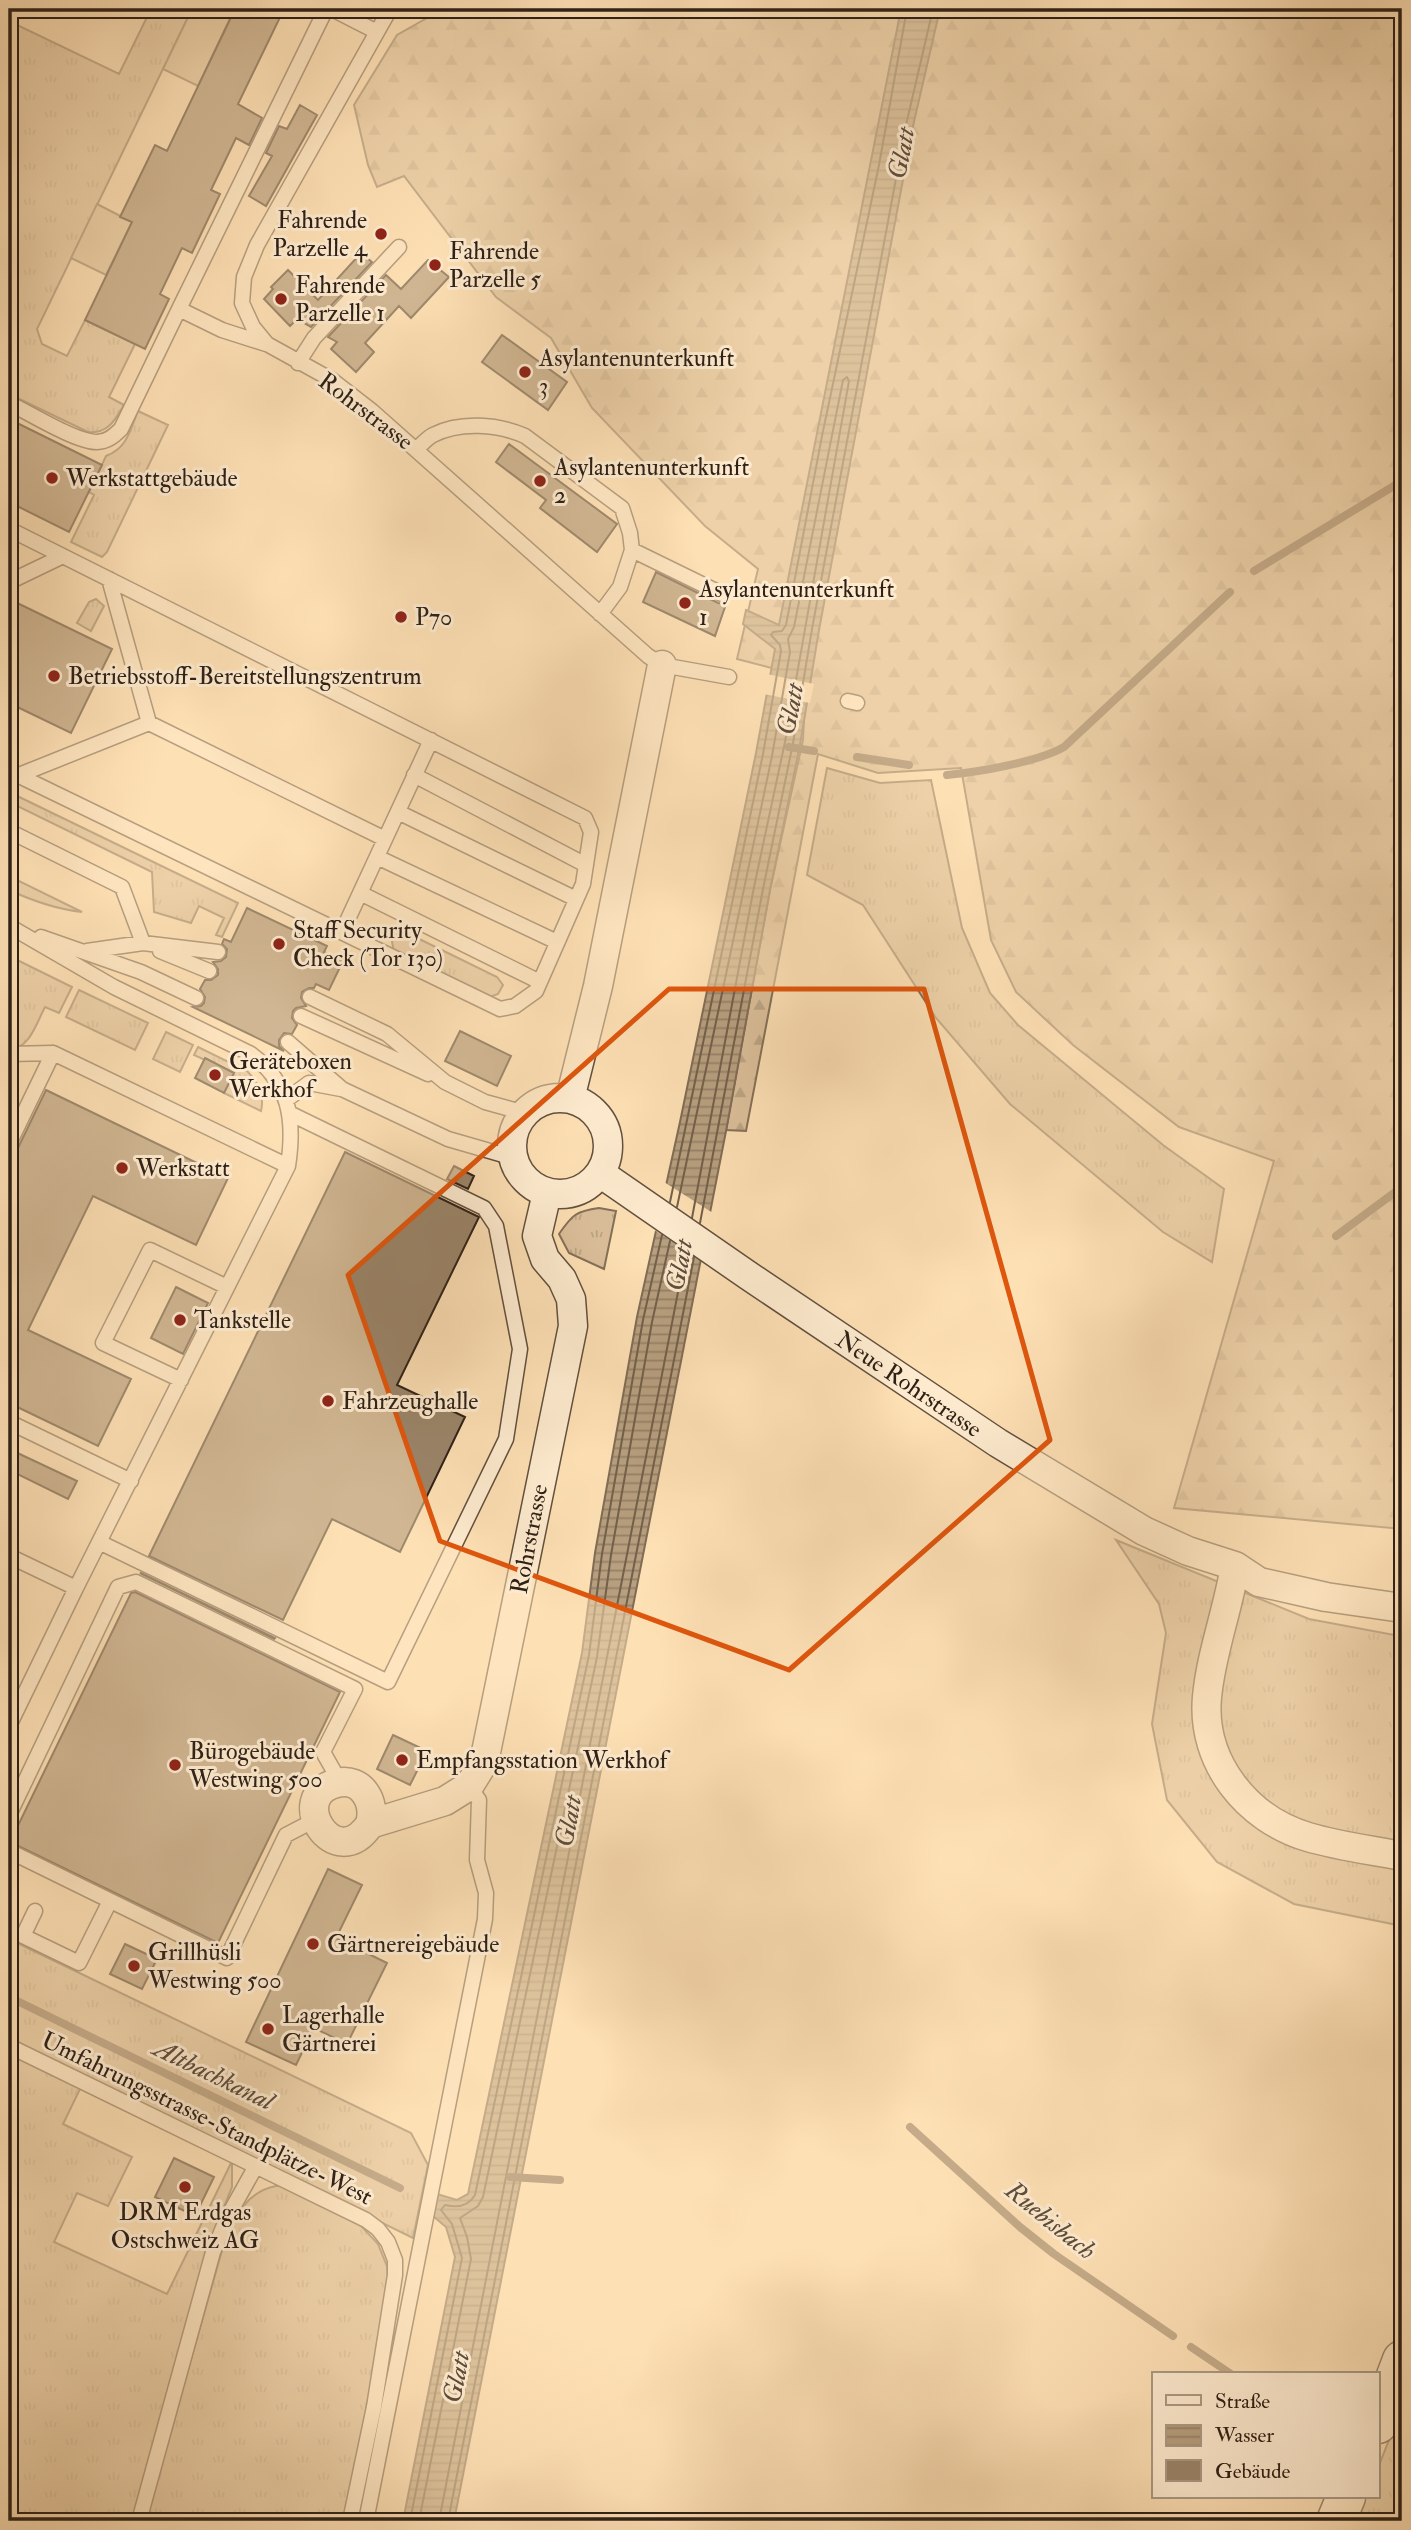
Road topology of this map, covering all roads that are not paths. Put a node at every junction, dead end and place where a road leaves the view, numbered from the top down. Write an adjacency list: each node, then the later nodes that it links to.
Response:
1 (326, 9): 6 (lane)
2 (332, 9): 4 (lane)
3 (390, 9): 4 (lane, Rohrstrasse)
4 (377, 32): 7 (lane, Rohrstrasse)
5 (399, 247): 8 (lane)
6 (179, 309): 7 (lane); 9 (lane)
7 (267, 344): 8 (lane, Rohrstrasse)
8 (298, 363): 10 (lane, Rohrstrasse)
9 (9, 404)
10 (417, 449): 12 (lane); 17 (lane, Rohrstrasse)
11 (9, 529): 13 (lane)
12 (632, 550): 16 (lane); 17 (lane)
13 (63, 556): 14 (lane); 15 (lane)
14 (109, 579): 20 (lane); 21 (lane)
15 (9, 582)
16 (722, 594)
17 (600, 614): 18 (lane, Rohrstrasse)
18 (662, 665): 19 (lane, Rohrstrasse); 47 (street)
19 (729, 677)
20 (149, 723): 22 (lane); 26 (lane)
21 (431, 740): 23 (lane); 28 (lane)
22 (14, 773): 32 (lane)
23 (414, 775): 24 (lane); 28 (lane)
24 (398, 812): 26 (lane); 30 (lane)
25 (9, 831): 34 (lane)
26 (385, 839): 27 (lane)
27 (377, 857): 29 (lane); 33 (lane)
28 (586, 865): 30 (lane)
29 (360, 893): 32 (lane); 38 (lane)
30 (576, 899): 33 (lane)
31 (12, 928): 35 (lane); 48 (lane)
32 (342, 932): 38 (lane)
33 (557, 942): 38 (lane)
34 (143, 943): 35 (lane); 36 (lane); 37 (lane)
35 (85, 951): 40 (lane)
36 (218, 952)
37 (209, 971)
38 (540, 982)
39 (310, 997): 45 (lane)
40 (196, 998)
41 (301, 1016): 45 (lane)
42 (288, 1042): 46 (lane)
43 (53, 1053): 44 (lane); 50 (lane); 52 (lane)
44 (9, 1054)
45 (445, 1082): 49 (lane)
46 (342, 1089): 48 (lane); 51 (lane)
47 (570, 1099): 49 (street); 53 (street)
48 (288, 1107): 52 (lane); 59 (lane)
49 (525, 1113): 51 (street)
50 (9, 1144)
51 (513, 1158): 54 (street)
52 (288, 1166): 55 (lane)
53 (600, 1173): 54 (street); 61 (street, Neue Rohrstrasse)
54 (547, 1192): 67 (street, Rohrstrasse)
55 (227, 1287): 56 (lane); 56 (lane)
56 (181, 1380): 58 (lane)
57 (9, 1422): 58 (lane)
58 (131, 1481): 59 (lane)
59 (99, 1542): 63 (lane)
60 (9, 1556): 63 (lane)
61 (1235, 1566): 62 (street, Neue Rohrstrasse); 64 (street, Neue Rohrstrasse); 72 (street)
62 (1402, 1586)
63 (76, 1588): 65 (lane)
64 (1402, 1608)
65 (9, 1726)
66 (340, 1782): 68 (lane); 69 (street); 70 (street)
67 (469, 1786): 70 (street); 82 (lane)
68 (9, 1815)
69 (314, 1820): 70 (street); 73 (lane)
70 (370, 1824)
71 (9, 1852): 73 (lane)
72 (1402, 1856)
73 (110, 1901): 74 (lane)
74 (35, 1911)
75 (9, 2046): 76 (lane, Umfahrungsstrasse-Standplätze-West)
76 (256, 2166): 80 (lane); 81 (lane, Umfahrungsstrasse-Standplätze-West)
77 (1402, 2360): 78 (main road)
78 (1380, 2419)
79 (1346, 2498): 83 (main road)
80 (139, 2521)
81 (350, 2521)
82 (366, 2521)
83 (1336, 2521)

